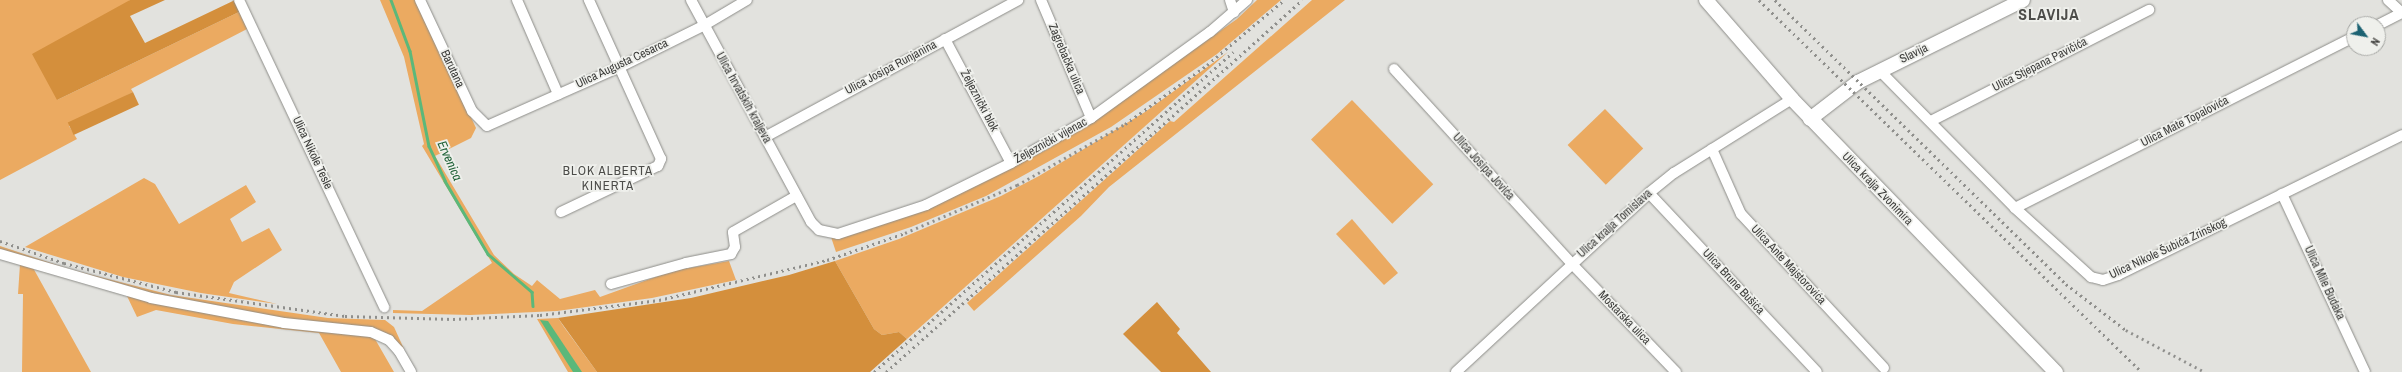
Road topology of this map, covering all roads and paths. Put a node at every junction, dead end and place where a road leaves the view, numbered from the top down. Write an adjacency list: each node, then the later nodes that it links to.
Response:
1 (239, 0): 43 (street, Ulica Nikole Tesle)
2 (420, 0): 29 (street, Barutana)
3 (517, 0): 24 (street)
4 (589, 0): 21 (street)
5 (691, 0): 18 (street, Ulica hrvatskih kraljeva)
6 (747, 0): 18 (street, Ulica Augusta Cesarca)
7 (1018, 0): 19 (street, Ulica Josipa Runjanina)
8 (1041, 0): 26 (street, Zagrebačka ulica)
9 (1230, 0): 15 (street)
10 (1247, 0): 15 (street, Željeznički vijenac)
11 (1706, 0): 25 (main road, Ulica kralja Zvonimira)
12 (2023, 0): 23 (main road, Slavija)
13 (2388, 0): 16 (street)
14 (2150, 10): 28 (street, Ulica Stjepana Pavičića)
15 (1234, 12): 26 (street, Željeznički vijenac)
16 (2402, 13): 17 (street)
17 (2386, 21)
18 (703, 26): 21 (street, Ulica Augusta Cesarca); 31 (street, Ulica hrvatskih kraljeva)
19 (945, 39): 31 (street, Ulica Josipa Runjanina); 33 (street, Željeznički blok)
20 (2346, 41): 37 (street, Ulica Mate Topalovića)
21 (620, 66): 24 (street, Ulica Augusta Cesarca); 38 (street)
22 (1394, 69): 41 (street, Ulica Josipa Jovića)
23 (1880, 71): 27 (main road, Slavija); 28 (street, Ulica Nikole Šubića Zrinskog)
24 (558, 94): 29 (street, Ulica Augusta Cesarca)
25 (1792, 100): 27 (main road, Ulica kralja Zvonimira); 32 (street, Ulica kralja Tomislava)
26 (1091, 118): 33 (street, Željeznički vijenac)
27 (1810, 119): 49 (main road, Ulica kralja Zvonimira)
28 (1930, 121): 37 (street, Ulica Nikole Šubića Zrinskog)
29 (496, 125)
30 (2402, 135): 35 (street, Ulica Nikole Šubića Zrinskog)
31 (765, 137): 36 (street, Ulica hrvatskih kraljeva)
32 (1712, 149): 34 (street, Ulica kralja Tomislava); 44 (street, Ulica Ante Majstorovića)
33 (1011, 163): 39 (street, Željeznički vijenac)
34 (1649, 193): 41 (street, Ulica kralja Tomislava); 48 (street, Ulica Brune Bušića)
35 (2282, 194): 37 (street, Ulica Nikole Šubića Zrinskog); 50 (street, Ulica Mile Budaka)
36 (796, 196): 39 (street, Ulica hrvatskih kraljeva); 42 (street)
37 (2015, 208)
38 (561, 212)
39 (829, 234)
40 (0, 254): 45 (street)
41 (1572, 264): 46 (street, Ulica kralja Tomislava); 47 (street, Mostarska ulica)
42 (610, 284)
43 (384, 307)
44 (1884, 368)
45 (411, 372)
46 (1456, 372)
47 (1676, 372)
48 (1817, 372)
49 (2056, 372)
50 (2365, 372)

